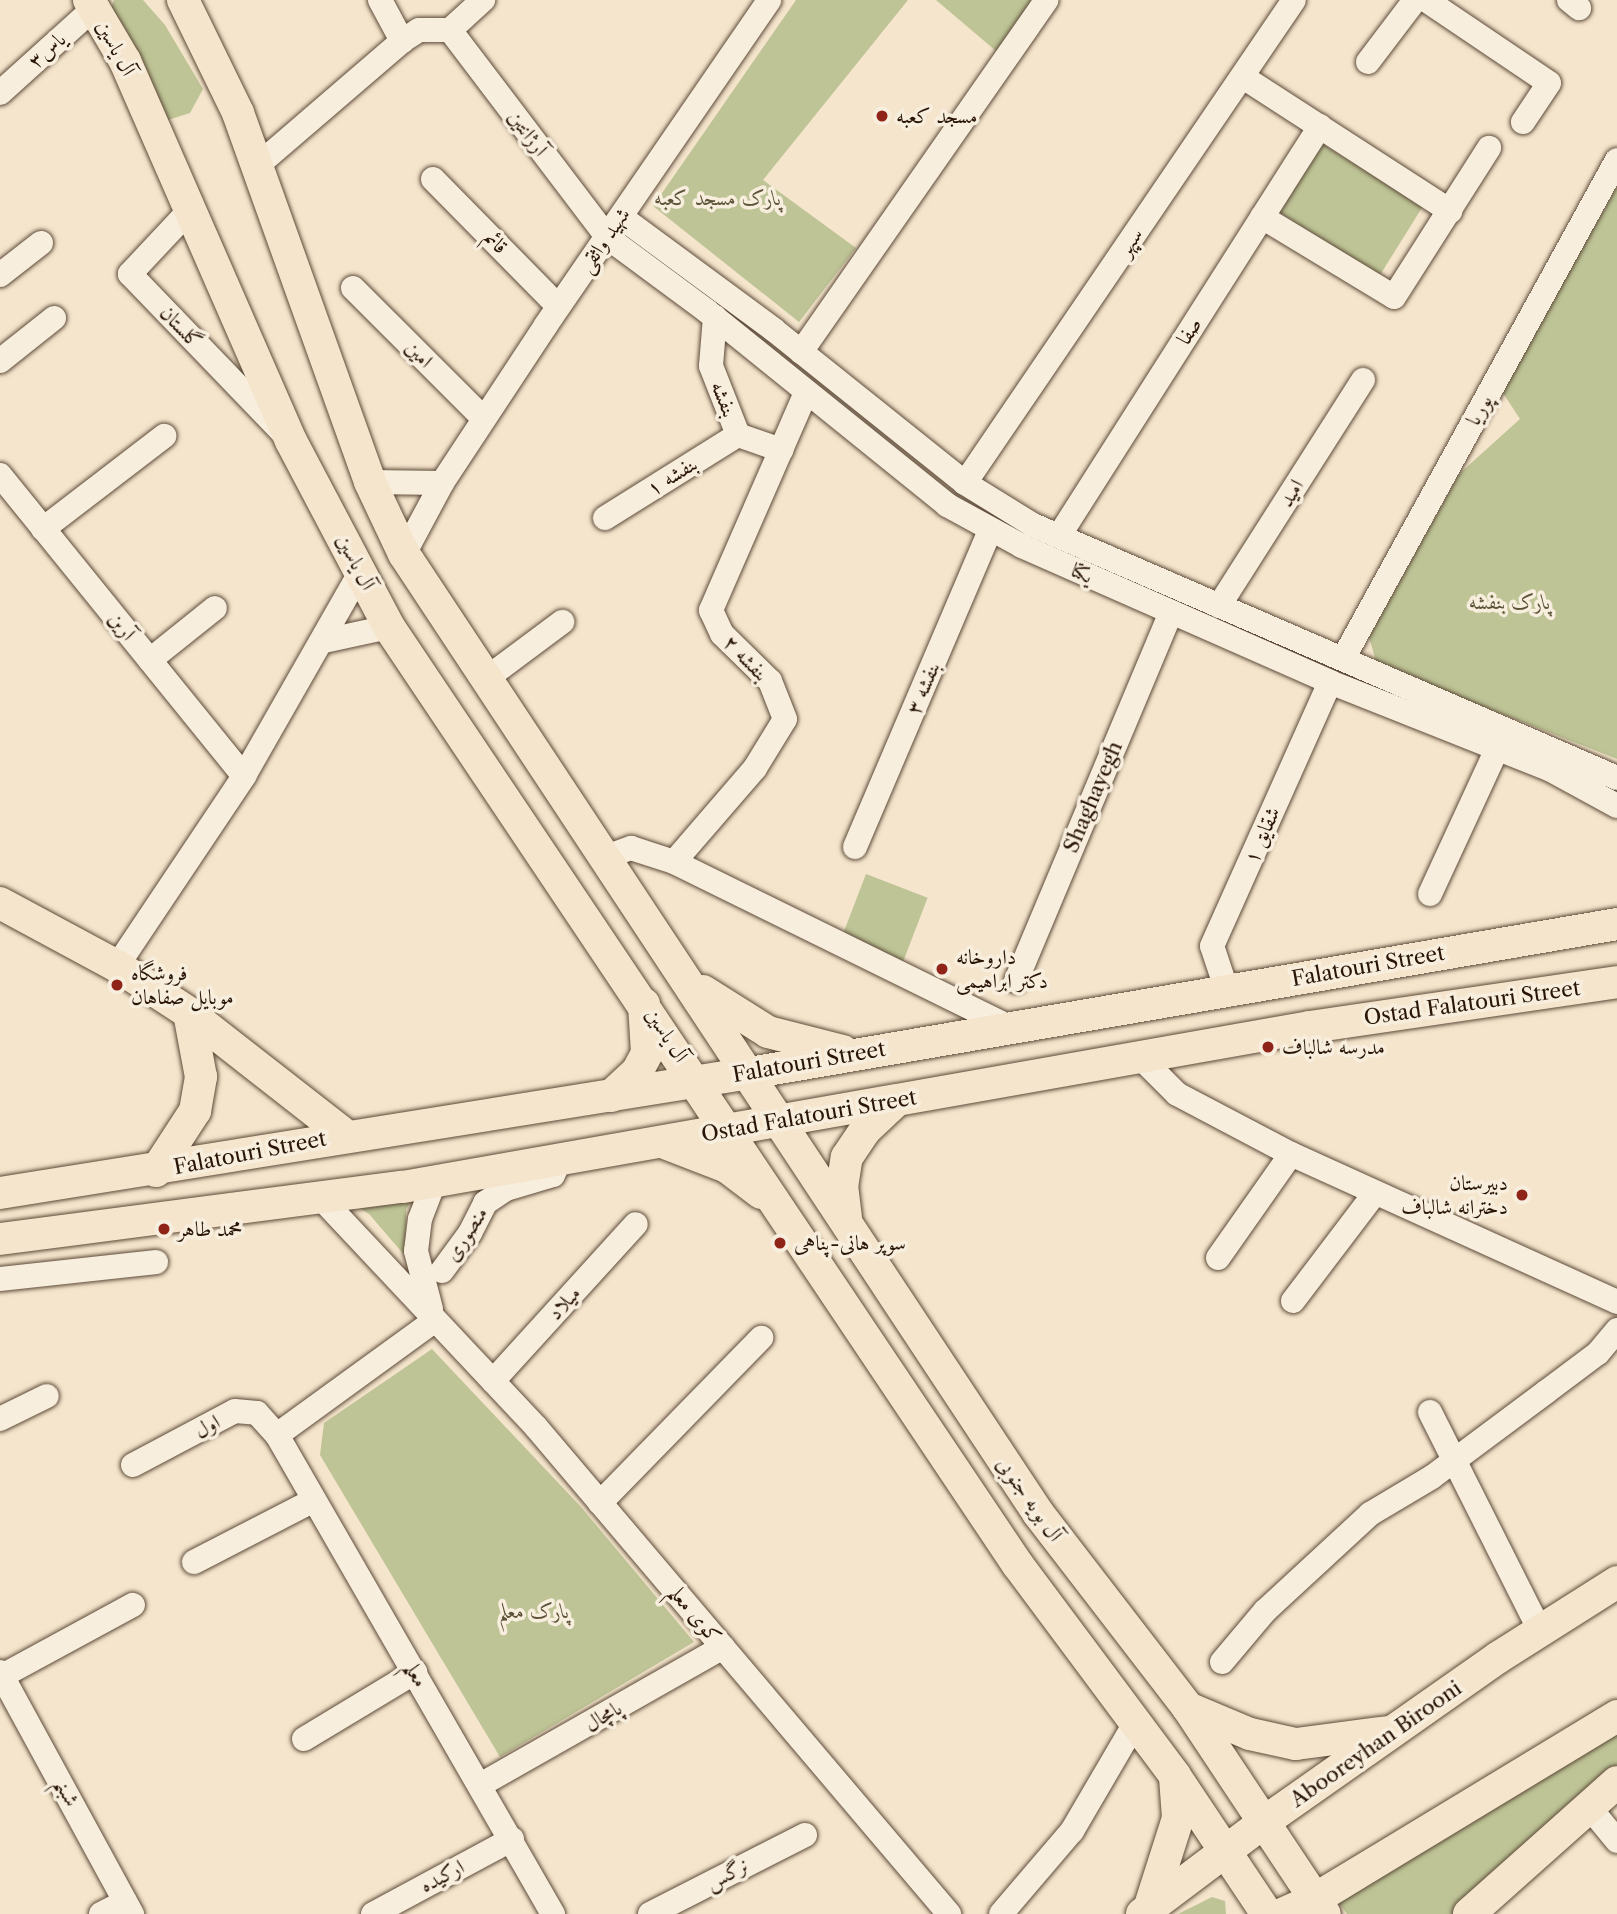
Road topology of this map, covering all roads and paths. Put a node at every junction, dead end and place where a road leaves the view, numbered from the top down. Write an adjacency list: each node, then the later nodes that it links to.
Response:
1 (183, 0): 19 (main road)
2 (380, 0): 11 (street)
3 (483, 0): 10 (street)
4 (769, 0): 24 (street, شهید واثقی)
5 (1047, 0): 31 (street)
6 (1294, 0): 13 (street, سپهر)
7 (1415, 0): 12 (street)
8 (1426, 0): 15 (street)
9 (91, 4): 14 (street, یاس۳); 22 (main road, آل یاسین)
10 (450, 30): 11 (street); 24 (street, آرژانتین)
11 (402, 41): 19 (street)
12 (1368, 62)
13 (1243, 77): 16 (street); 43 (street, سپهر)
14 (0, 93)
15 (1522, 122)
16 (1320, 126): 21 (street); 23 (street, صفا)
17 (1489, 148): 21 (street)
18 (1617, 160): 56 (street, پوریا)
19 (258, 165): 41 (main road)
20 (433, 179): 28 (street, قائم)
21 (1450, 211): 23 (street)
22 (188, 212): 38 (main road, آل یاسین); 38 (street, گلستان)
23 (1262, 217): 47 (street, صفا)
24 (614, 227): 28 (street, شهید واثقی); 29 (street, یکتا)
25 (41, 243): 26 (street)
26 (0, 275)
27 (353, 288): 35 (street, امین)
28 (558, 306): 35 (street, شهید واثقی)
29 (715, 307): 31 (street, یکتا); 34 (street, یکتا); 36 (street, بنفشه)
30 (54, 318): 32 (street)
31 (802, 352): 43 (street, یکتا)
32 (0, 360)
33 (1363, 380): 50 (street, امید)
34 (806, 393): 39 (street, بنفشه ۲); 46 (street, یکتا)
35 (484, 419): 42 (street, شهید واثقی)
36 (738, 435): 39 (street, بنفشه); 44 (street, بنفشه ۱)
37 (164, 436): 45 (street)
38 (291, 441): 49 (main road, آل یاسین)
39 (781, 450): 67 (street, بنفشه ۲)
40 (0, 475): 45 (street, آرین)
41 (370, 482): 42 (street); 48 (main road)
42 (442, 483): 48 (street, شهید واثقی)
43 (965, 483): 47 (street, یکتا)
44 (605, 518)
45 (43, 529): 57 (street, آرین)
46 (990, 530): 52 (street, یکتا); 65 (street, بنفشه ۳)
47 (1059, 536): 50 (street, یکتا)
48 (404, 554): 58 (main road)
49 (361, 571): 54 (main road, آل یاسین); 55 (street)
50 (1219, 606): 56 (street, یکتا)
51 (215, 608): 57 (street)
52 (1171, 612): 59 (street, یکتا); 74 (street, Shaghayegh)
53 (562, 622): 58 (street)
54 (389, 627): 55 (street); 72 (main road, آل یاسین)
55 (324, 640): 62 (street)
56 (1343, 659): 61 (street, یکتا)
57 (150, 660): 62 (street, آرین)
58 (487, 678): 66 (main road)
59 (1331, 682): 60 (street, یکتا); 77 (street, شقایق ۱)
60 (1497, 749): 61 (street, یکتا); 68 (street)
61 (1548, 757): 63 (street, یکتا); 64 (street, یکتا)
62 (244, 776): 73 (street)
63 (1617, 778)
64 (1617, 806)
65 (855, 846)
66 (606, 857): 67 (street); 70 (main road)
67 (674, 862): 80 (street)
68 (1430, 894)
69 (2, 907): 73 (main road)
70 (639, 907): 72 (main road); 75 (main road)
71 (1617, 924): 77 (main road, Falatouri Street)
72 (597, 930): 78 (main road, آل یاسین)
73 (117, 966): 79 (main road)
74 (1016, 981)
75 (690, 982): 81 (main road); 83 (main road)
76 (1617, 982): 82 (main road, Ostad Falatouri Street)
77 (1227, 990): 80 (main road, Falatouri Street)
78 (643, 999): 84 (main road, آل یاسین); 85 (main road)
79 (189, 1013): 89 (main road); 93 (main road)
80 (1007, 1026): 81 (main road, Falatouri Street)
81 (862, 1054): 83 (main road, Falatouri Street)
82 (1140, 1057): 86 (main road, Ostad Falatouri Street); 91 (street)
83 (750, 1073): 84 (main road, Falatouri Street); 87 (main road, آل بویه جنوبی)
84 (697, 1082): 85 (main road, Falatouri Street); 88 (main road)
85 (611, 1096): 89 (main road, Falatouri Street)
86 (897, 1101): 87 (main road, Ostad Falatouri Street); 99 (main road)
87 (781, 1121): 88 (main road, Ostad Falatouri Street); 99 (main road, آل بویه جنوبی)
88 (729, 1130): 90 (main road, Ostad Falatouri Street); 98 (main road)
89 (345, 1135): 93 (main road, Falatouri Street)
90 (661, 1142): 92 (main road, Ostad Falatouri Street); 98 (main road)
91 (1291, 1154): 96 (street); 102 (street)
92 (560, 1160): 94 (main road, Ostad Falatouri Street); 104 (street, منصوری)
93 (156, 1171): 95 (main road, Falatouri Street)
94 (433, 1182): 97 (main road, Ostad Falatouri Street); 108 (street, کوی معلم)
95 (0, 1193)
96 (1375, 1193): 106 (street); 107 (street)
97 (321, 1198): 101 (main road, Ostad Falatouri Street); 108 (street, کوی معلم)
98 (781, 1208): 112 (main road)
99 (846, 1220): 111 (main road, آل بویه جنوبی)
100 (636, 1224): 113 (street, میلاد)
101 (0, 1239)
102 (1218, 1258)
103 (156, 1262): 105 (street)
104 (442, 1271)
105 (0, 1279)
106 (1293, 1301)
107 (1617, 1302)
108 (435, 1320): 113 (street, کوی معلم); 117 (street)
109 (1617, 1330): 118 (street)
110 (761, 1338): 121 (street)
111 (932, 1351): 112 (main road); 130 (main road, آل بویه جنوبی)
112 (894, 1377): 132 (main road)
113 (493, 1381): 121 (street, کوی معلم)
114 (47, 1396): 116 (street)
115 (1430, 1412): 118 (street)
116 (0, 1419)
117 (277, 1435): 119 (street, اول); 120 (street, معلم)
118 (1453, 1459): 125 (street); 127 (street)
119 (133, 1465)
120 (314, 1500): 122 (street); 128 (street, معلم)
121 (600, 1503): 126 (street, کوی معلم)
122 (194, 1562)
123 (1617, 1582): 125 (main road, Abooreyhan Birooni)
124 (133, 1605): 129 (street)
125 (1540, 1631): 133 (main road, Abooreyhan Birooni)
126 (723, 1647): 137 (street, پامچال); 151 (street, کوی معلم)
127 (1222, 1662)
128 (415, 1672): 134 (street); 137 (street, معلم)
129 (1, 1674): 145 (street, شبنم)
130 (1188, 1708): 133 (main road); 139 (main road, آل بویه جنوبی)
131 (1617, 1716): 144 (main road)
132 (1135, 1723): 135 (main road); 152 (street)
133 (1396, 1731): 139 (main road, Abooreyhan Birooni)
134 (304, 1739)
135 (1175, 1776): 143 (main road); 146 (main road)
136 (1617, 1782): 138 (main road)
137 (482, 1784): 141 (street, معلم)
138 (1589, 1807): 142 (street); 155 (main road)
139 (1264, 1822): 143 (main road, Abooreyhan Birooni); 144 (main road, آل بویه جنوبی)
140 (805, 1835): 150 (street, نرگس)
141 (512, 1839): 148 (street, ارکیده); 149 (street, معلم)
142 (1617, 1841)
143 (1225, 1851): 146 (main road, Abooreyhan Birooni); 153 (main road)
144 (1320, 1906): 154 (main road)
145 (129, 1908): 147 (street)
146 (1146, 1911)
147 (101, 1914)
148 (373, 1914)
149 (553, 1914)
150 (650, 1914)
151 (949, 1914)
152 (1001, 1914)
153 (1267, 1914)
154 (1282, 1914)
155 (1469, 1914)

